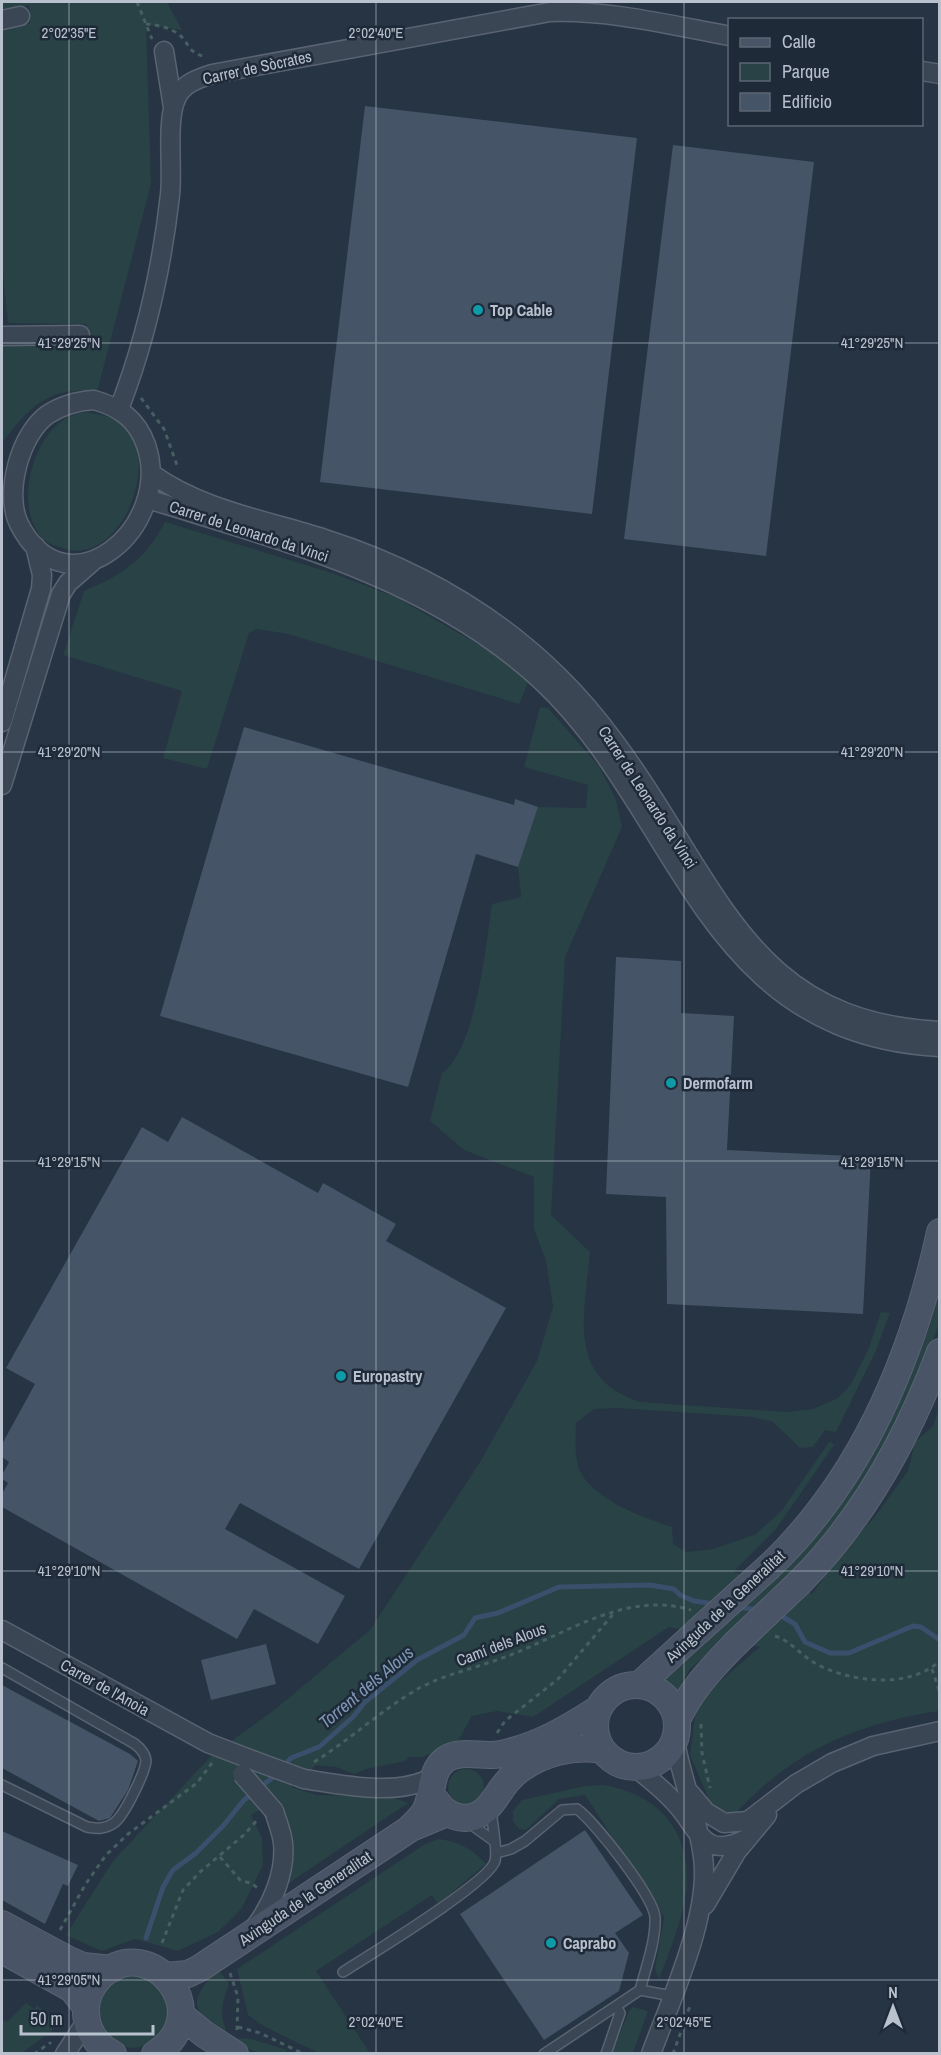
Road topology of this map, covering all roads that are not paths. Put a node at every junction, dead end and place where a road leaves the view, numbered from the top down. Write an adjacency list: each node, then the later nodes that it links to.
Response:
1 (20, 16): 2 (street)
2 (2, 20)
3 (728, 36): 7 (street, Carrer de Sòcrates)
4 (164, 51): 7 (street)
5 (923, 71): 6 (street)
6 (939, 74)
7 (173, 107): 10 (street)
8 (80, 335): 9 (street)
9 (2, 336)
10 (119, 409): 11 (street); 12 (street)
11 (152, 474): 13 (street); 18 (street, Carrer de Leonardo da Vinci)
12 (8, 477): 14 (street)
13 (148, 499): 15 (street); 19 (street, Carrer de Leonardo da Vinci)
14 (34, 546): 15 (street); 16 (street)
15 (94, 561): 17 (street)
16 (2, 722)
17 (2, 784)
18 (939, 1031)
19 (939, 1047)
20 (939, 1232): 24 (street, Avinguda de la Generalitat, bridge)
21 (939, 1352): 26 (street, Avinguda de la Generalitat, bridge)
22 (2, 1630): 29 (street, Carrer de l'Anoia)
23 (2, 1668): 32 (lane)
24 (639, 1685): 25 (street); 26 (street)
25 (598, 1710): 28 (street); 31 (street, Avinguda de la Generalitat)
26 (684, 1727): 30 (street); 33 (street)
27 (939, 1731): 34 (street)
28 (602, 1750): 30 (street); 35 (street, Avinguda de la Generalitat)
29 (248, 1768): 31 (street, Carrer de l'Anoia, bridge); 44 (street, Carrer de l'Anoia, bridge)
30 (636, 1768): 38 (street)
31 (433, 1784): 36 (street); 37 (street, Avinguda de la Generalitat)
32 (2, 1785)
33 (686, 1788): 34 (street); 38 (street)
34 (785, 1794): 39 (street)
35 (491, 1804): 36 (street, Avinguda de la Generalitat); 40 (lane)
36 (452, 1815): 37 (street, Avinguda de la Generalitat); 40 (lane)
37 (411, 1828): 44 (street, Avinguda de la Generalitat)
38 (699, 1838): 39 (street); 42 (street)
39 (746, 1839): 42 (street)
40 (494, 1841): 41 (lane)
41 (496, 1853): 48 (lane); 50 (lane)
42 (699, 1915): 51 (street)
43 (2, 1924): 47 (street)
44 (247, 1936): 46 (street, Avinguda de la Generalitat)
45 (2, 1950): 54 (street)
46 (210, 1961): 49 (street, Avinguda de la Generalitat); 53 (street, Avinguda de la Generalitat)
47 (112, 1969): 49 (street); 54 (street)
48 (344, 1972)
49 (166, 1977): 53 (street)
50 (640, 1990): 51 (lane); 52 (lane)
51 (672, 1996): 61 (street)
52 (616, 2006): 59 (lane); 60 (lane)
53 (181, 2009): 55 (street); 58 (street, Avinguda de la Generalitat)
54 (86, 2013): 56 (street); 57 (street)
55 (235, 2044)
56 (96, 2050)
57 (65, 2054)
58 (155, 2054)
59 (544, 2054)
60 (606, 2054)
61 (651, 2054)

